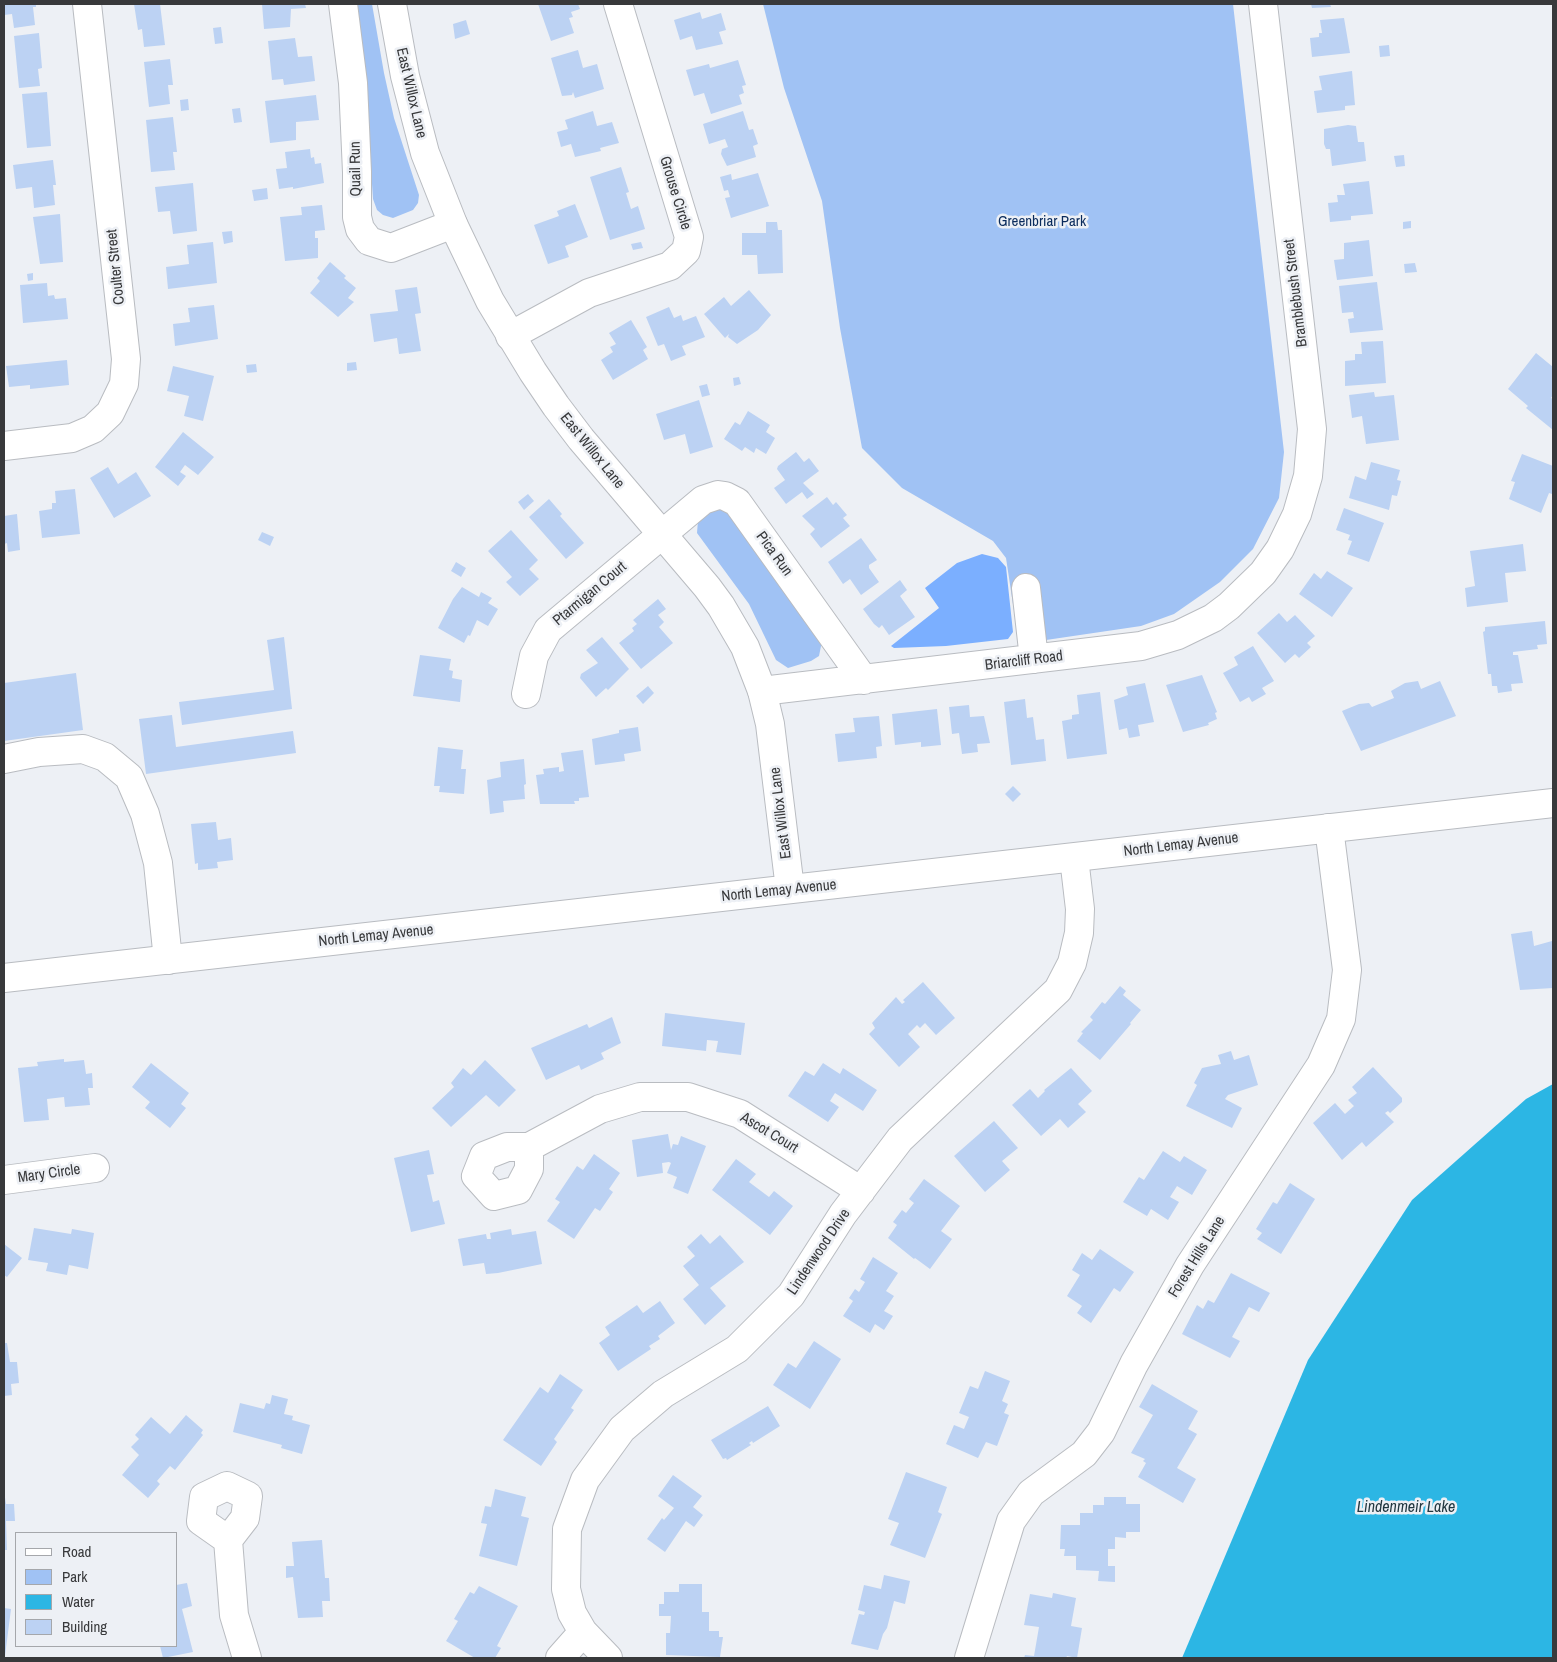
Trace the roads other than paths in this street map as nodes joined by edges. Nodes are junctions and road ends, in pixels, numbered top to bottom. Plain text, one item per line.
1 (87, 4) edge
2 (343, 4) edge
3 (392, 4) edge
4 (618, 4) edge
5 (1263, 4) edge
6 (453, 224) junction
7 (510, 336) junction
8 (4, 446) edge
9 (662, 534) junction
10 (1263, 572) joint
11 (1026, 588) dead end
12 (1034, 659) junction
13 (864, 680) junction
14 (762, 691) junction
15 (526, 694) dead end
16 (4, 758) edge
17 (1553, 803) edge
18 (1329, 828) junction
19 (1074, 858) junction
20 (790, 889) junction
21 (168, 960) junction
22 (4, 978) edge
23 (530, 1148) dead end
24 (95, 1168) dead end
25 (4, 1180) edge
26 (861, 1191) junction
27 (228, 1540) dead end
28 (583, 1632) junction
29 (247, 1658) edge
30 (560, 1658) edge
31 (608, 1658) edge
32 (969, 1658) edge

1 - 8 street, Coulter Street
2 - 6 street, Quail Run
3 - 6 street, East Willox Lane
4 - 7 street, Grouse Circle
5 - 10 street, Bramblebush Street
6 - 7 street, East Willox Lane
7 - 9 street, East Willox Lane
9 - 13 street, Pica Run
9 - 14 street, East Willox Lane
9 - 15 street, Ptarmigan Court
10 - 12 street, Briarcliff Road
11 - 12 street
12 - 13 street, Briarcliff Road
13 - 14 street, Briarcliff Road
14 - 20 street, East Willox Lane
16 - 21 street
17 - 18 street, North Lemay Avenue
18 - 19 street, North Lemay Avenue
18 - 32 street, Forest Hills Lane
19 - 20 street, North Lemay Avenue
19 - 26 street, Lindenwood Drive
20 - 21 street, North Lemay Avenue
21 - 22 street, North Lemay Avenue
23 - 26 street, Ascot Court
24 - 25 street, Mary Circle
26 - 28 street, Lindenwood Drive
27 - 29 street
28 - 30 street
28 - 31 street

